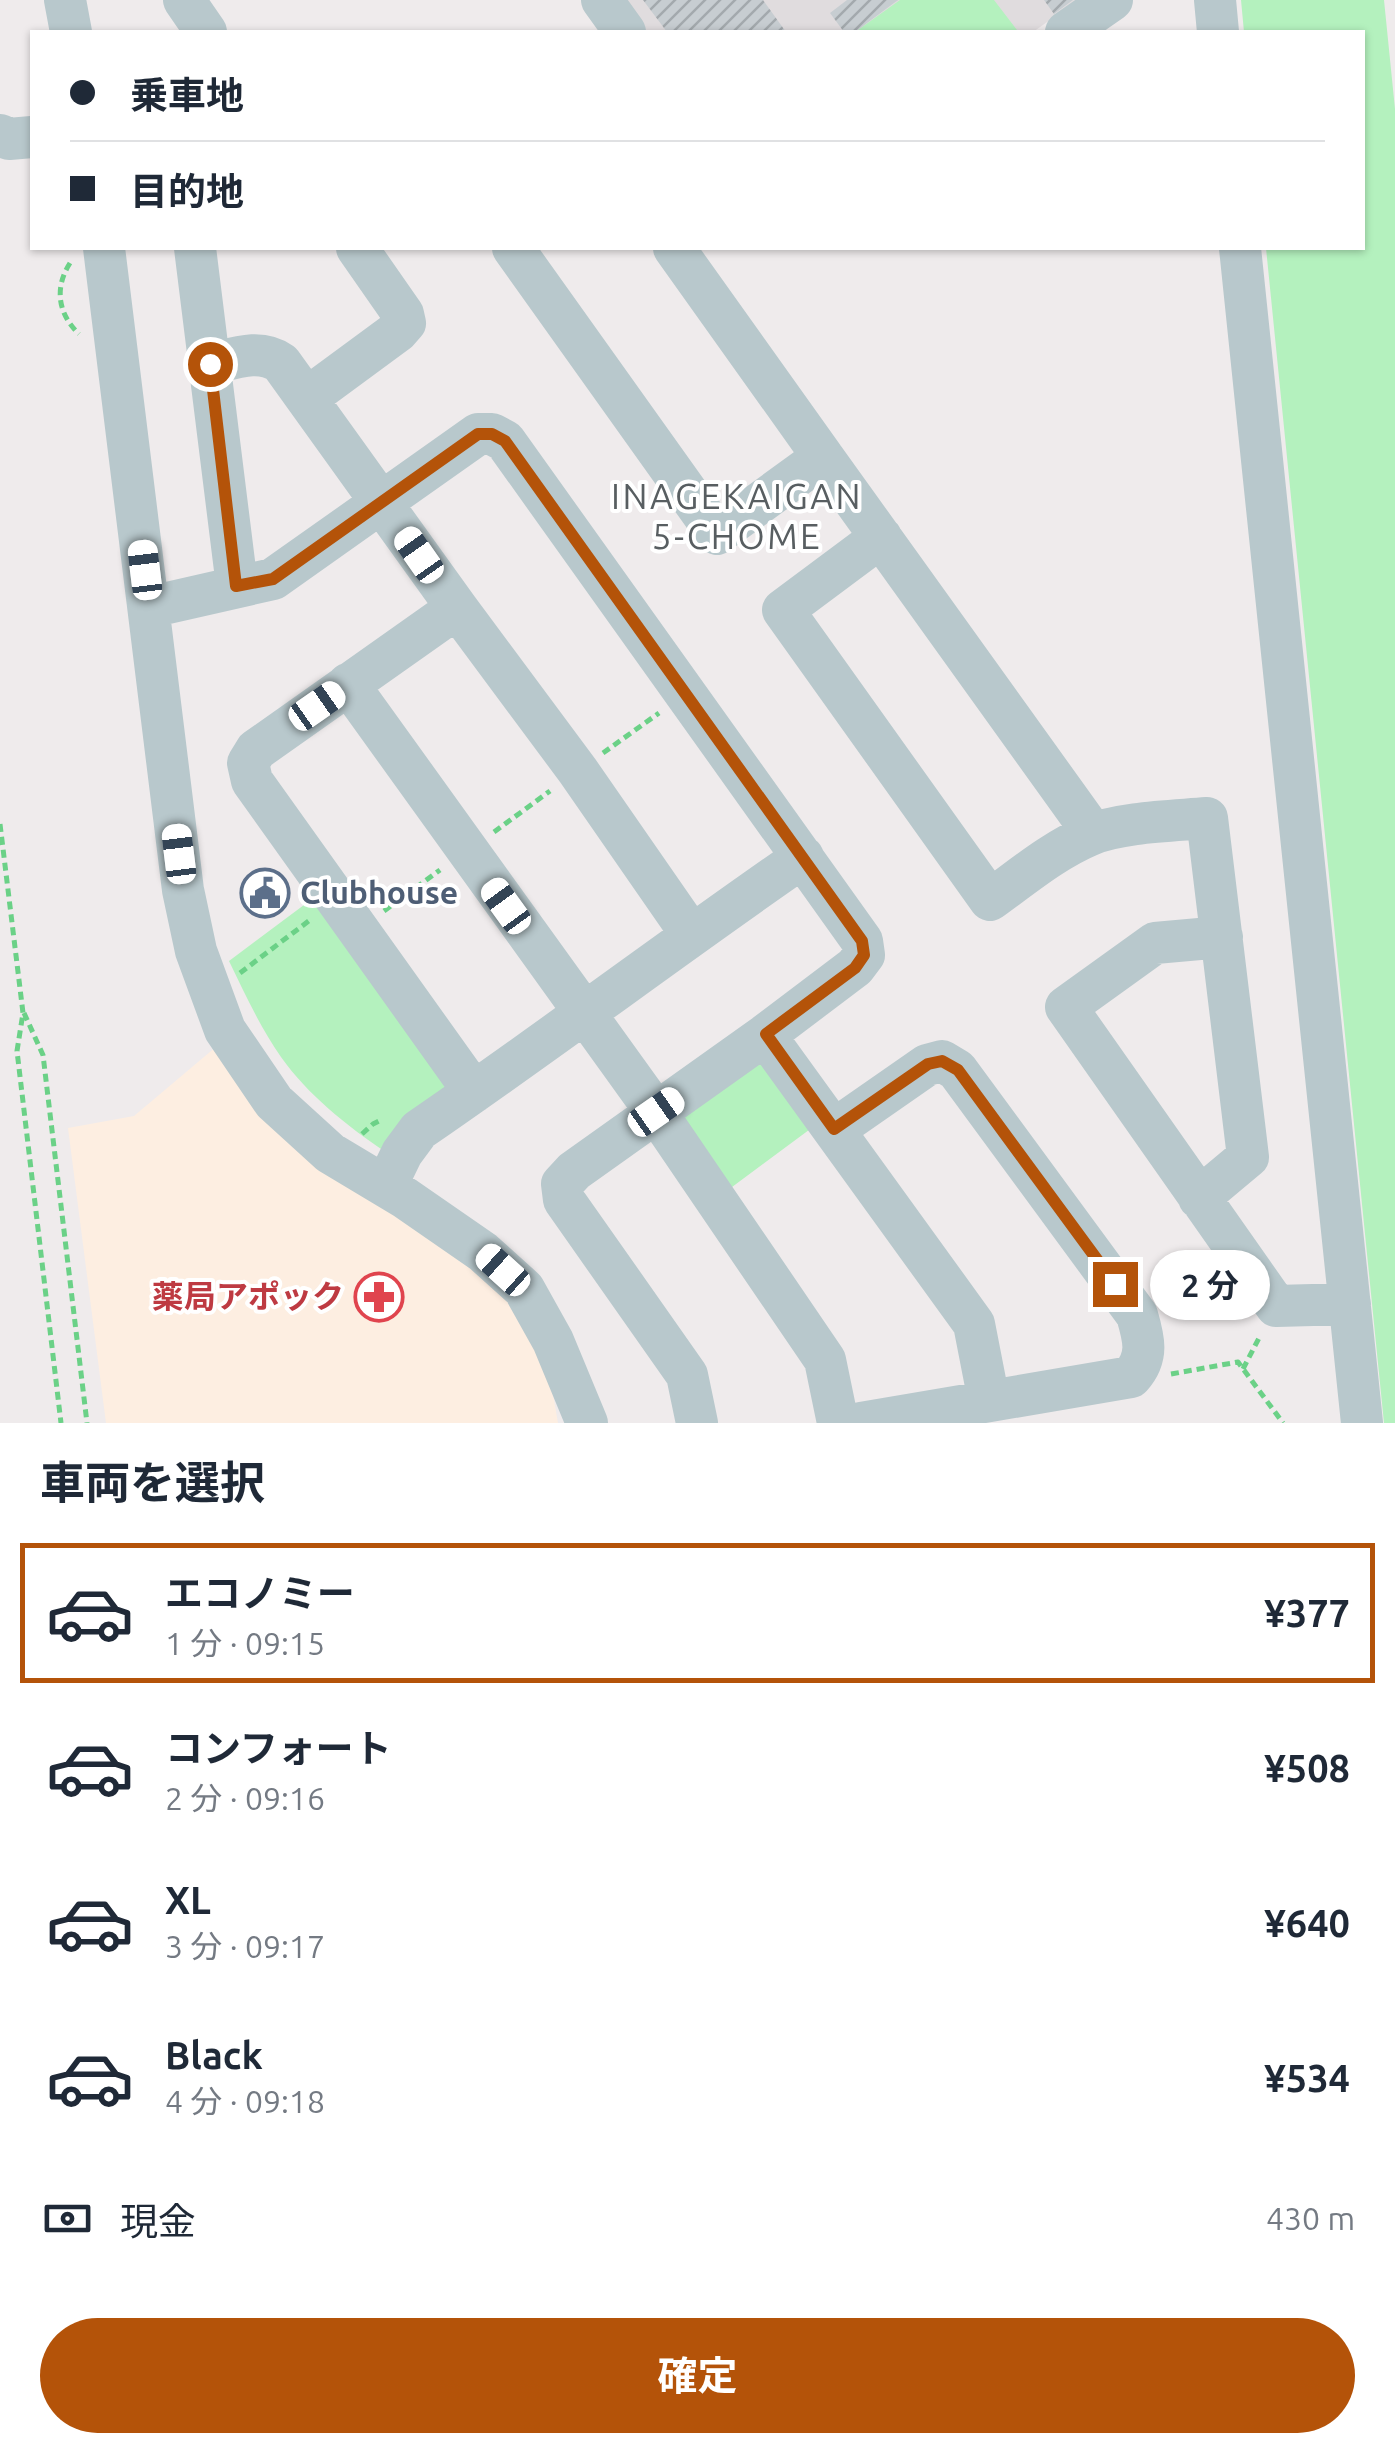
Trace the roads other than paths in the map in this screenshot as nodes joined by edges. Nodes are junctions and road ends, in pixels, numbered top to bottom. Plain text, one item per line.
1 (65, 0) edge
2 (184, 0) edge
3 (602, 0) edge
4 (1112, 0) edge
5 (1215, 0) edge
6 (71, 30) edge
7 (205, 30) edge
8 (624, 30) edge
9 (1069, 30) edge
10 (1218, 30) edge
11 (0, 135) edge
12 (30, 137) edge
13 (195, 250) edge
14 (358, 250) edge
15 (513, 250) edge
16 (675, 250) edge
17 (1240, 250) edge
18 (90, 253) edge
19 (210, 364) junction
20 (307, 398) junction
21 (823, 456) junction
22 (382, 502) junction
23 (881, 537) junction
24 (236, 586) junction
25 (150, 606) junction
26 (457, 608) junction
27 (348, 684) junction
28 (1093, 833) junction
29 (803, 857) junction
30 (691, 934) junction
31 (1222, 937) junction
32 (584, 1014) junction
33 (766, 1034) junction
34 (474, 1092) junction
35 (656, 1112) junction
36 (834, 1129) junction
37 (386, 1186) junction
38 (1199, 1198) junction
39 (1350, 1304) junction
40 (989, 1401) junction
41 (587, 1423) edge
42 (697, 1423) edge
43 (838, 1423) edge
44 (861, 1423) edge
45 (1362, 1423) edge

1 - 6 street
2 - 7 street
3 - 8 street
4 - 9 street
5 - 10 street
11 - 12 street
13 - 19 street
14 - 20 street
15 - 21 street
16 - 21 street
17 - 39 street
18 - 25 street
19 - 20 street
19 - 24 street
20 - 22 street
21 - 23 street
22 - 24 street
22 - 26 street
22 - 29 street
23 - 28 street
23 - 28 street
24 - 25 street
25 - 37 street
26 - 27 street
26 - 30 street
27 - 32 street
27 - 34 street
28 - 31 street
29 - 30 street
29 - 33 street
30 - 32 street
31 - 38 street
31 - 38 street
32 - 34 street
32 - 35 street
33 - 35 street
33 - 36 street
34 - 37 street
35 - 42 street
35 - 43 street
36 - 40 street
36 - 40 street
37 - 41 street
38 - 39 street
39 - 45 street
40 - 44 street

